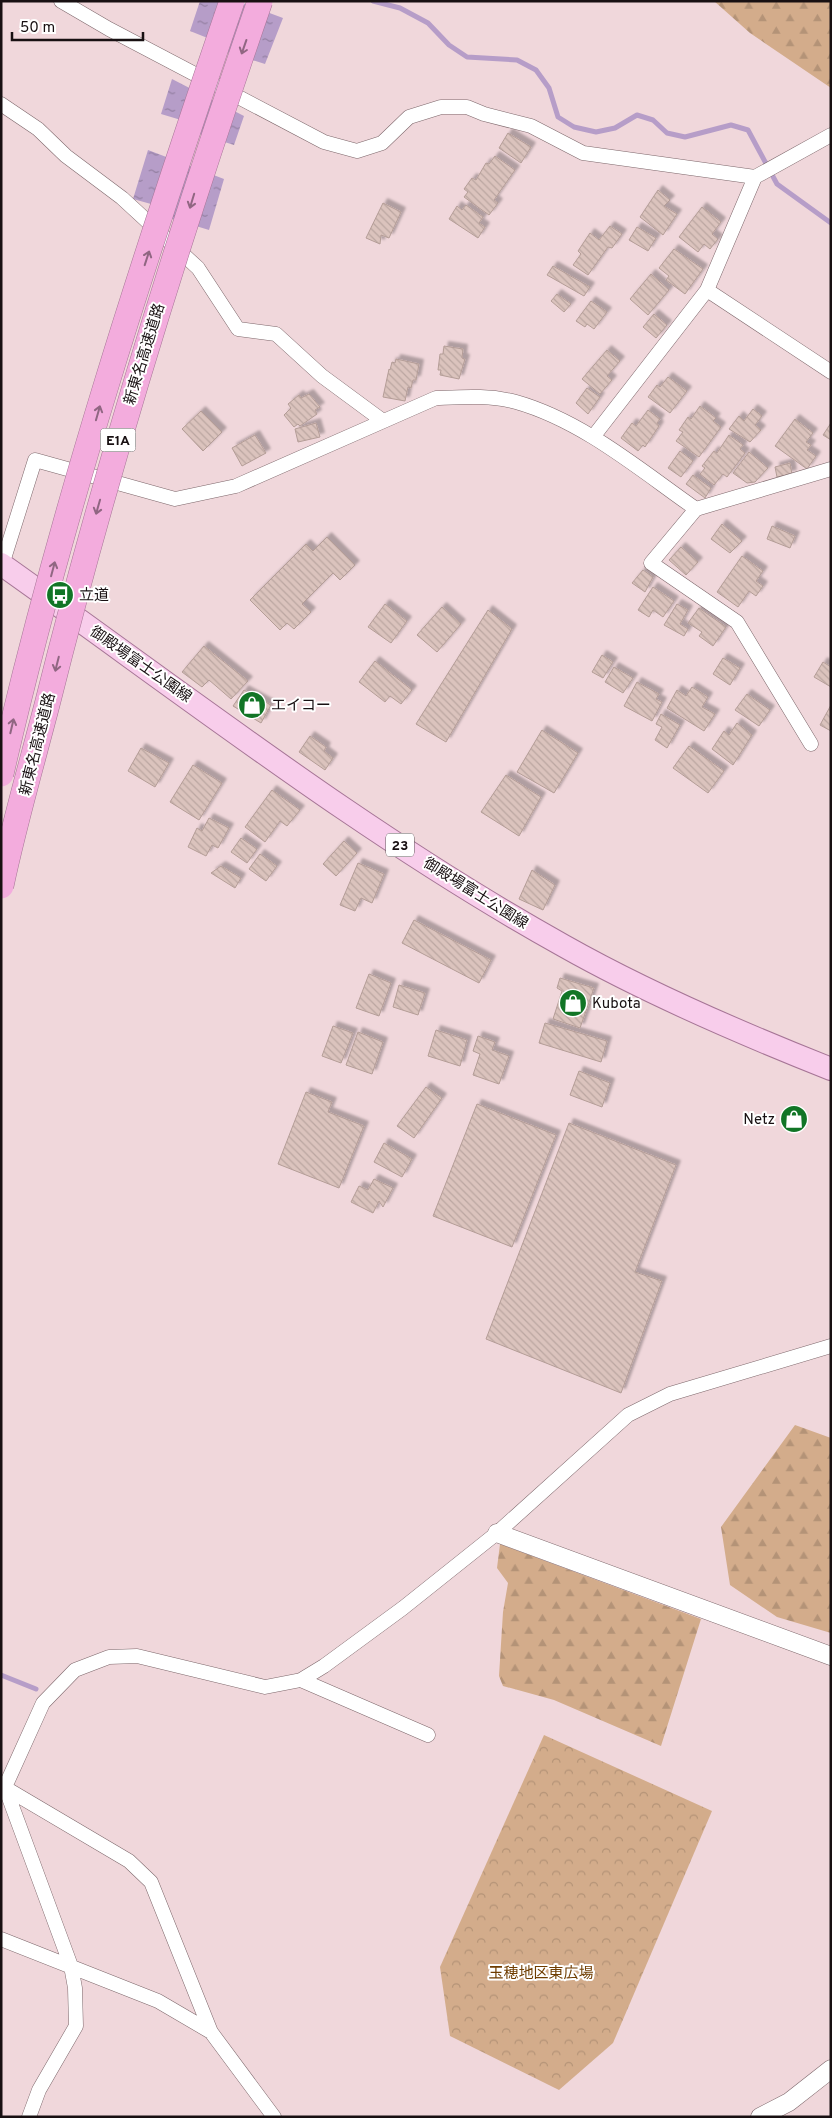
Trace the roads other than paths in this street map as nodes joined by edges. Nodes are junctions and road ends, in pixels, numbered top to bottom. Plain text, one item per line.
1 (61, 1) edge
2 (232, 1) edge
3 (260, 1) edge
4 (1, 104) edge
5 (831, 135) edge
6 (756, 176) junction
7 (707, 290) junction
8 (831, 372) edge
9 (383, 421) junction
10 (593, 437) junction
11 (831, 469) edge
12 (696, 509) junction
13 (2, 565) edge
14 (811, 744) dead end
15 (1, 774) edge
16 (1, 886) edge
17 (831, 1069) edge
18 (831, 1346) edge
19 (498, 1533) junction
20 (831, 1656) edge
21 (301, 1680) junction
22 (428, 1735) dead end
23 (3, 1786) edge
24 (1, 1939) edge
25 (71, 1966) junction
26 (211, 2032) junction
27 (831, 2069) edge
28 (29, 2117) edge
29 (274, 2117) edge
30 (760, 2117) edge

1 - 6 street
15 -> 2 highway, 新東名高速道路 / E1A, bridge
3 -> 16 highway, 新東名高速道路 / E1A, bridge
4 - 9 street
5 - 6 street
6 - 7 street
7 - 8 street
7 - 10 street
9 - 10 street
9 - 13 street
10 - 12 street
11 - 12 street
12 - 14 street
13 - 17 main road, 御殿場富士公園線 / 23
18 - 19 street
19 - 20 street
19 - 21 street
21 - 22 street
21 - 23 street
23 - 25 street
23 - 26 street
24 - 25 street
25 - 26 street
25 - 28 street
26 - 29 street
27 - 30 street

